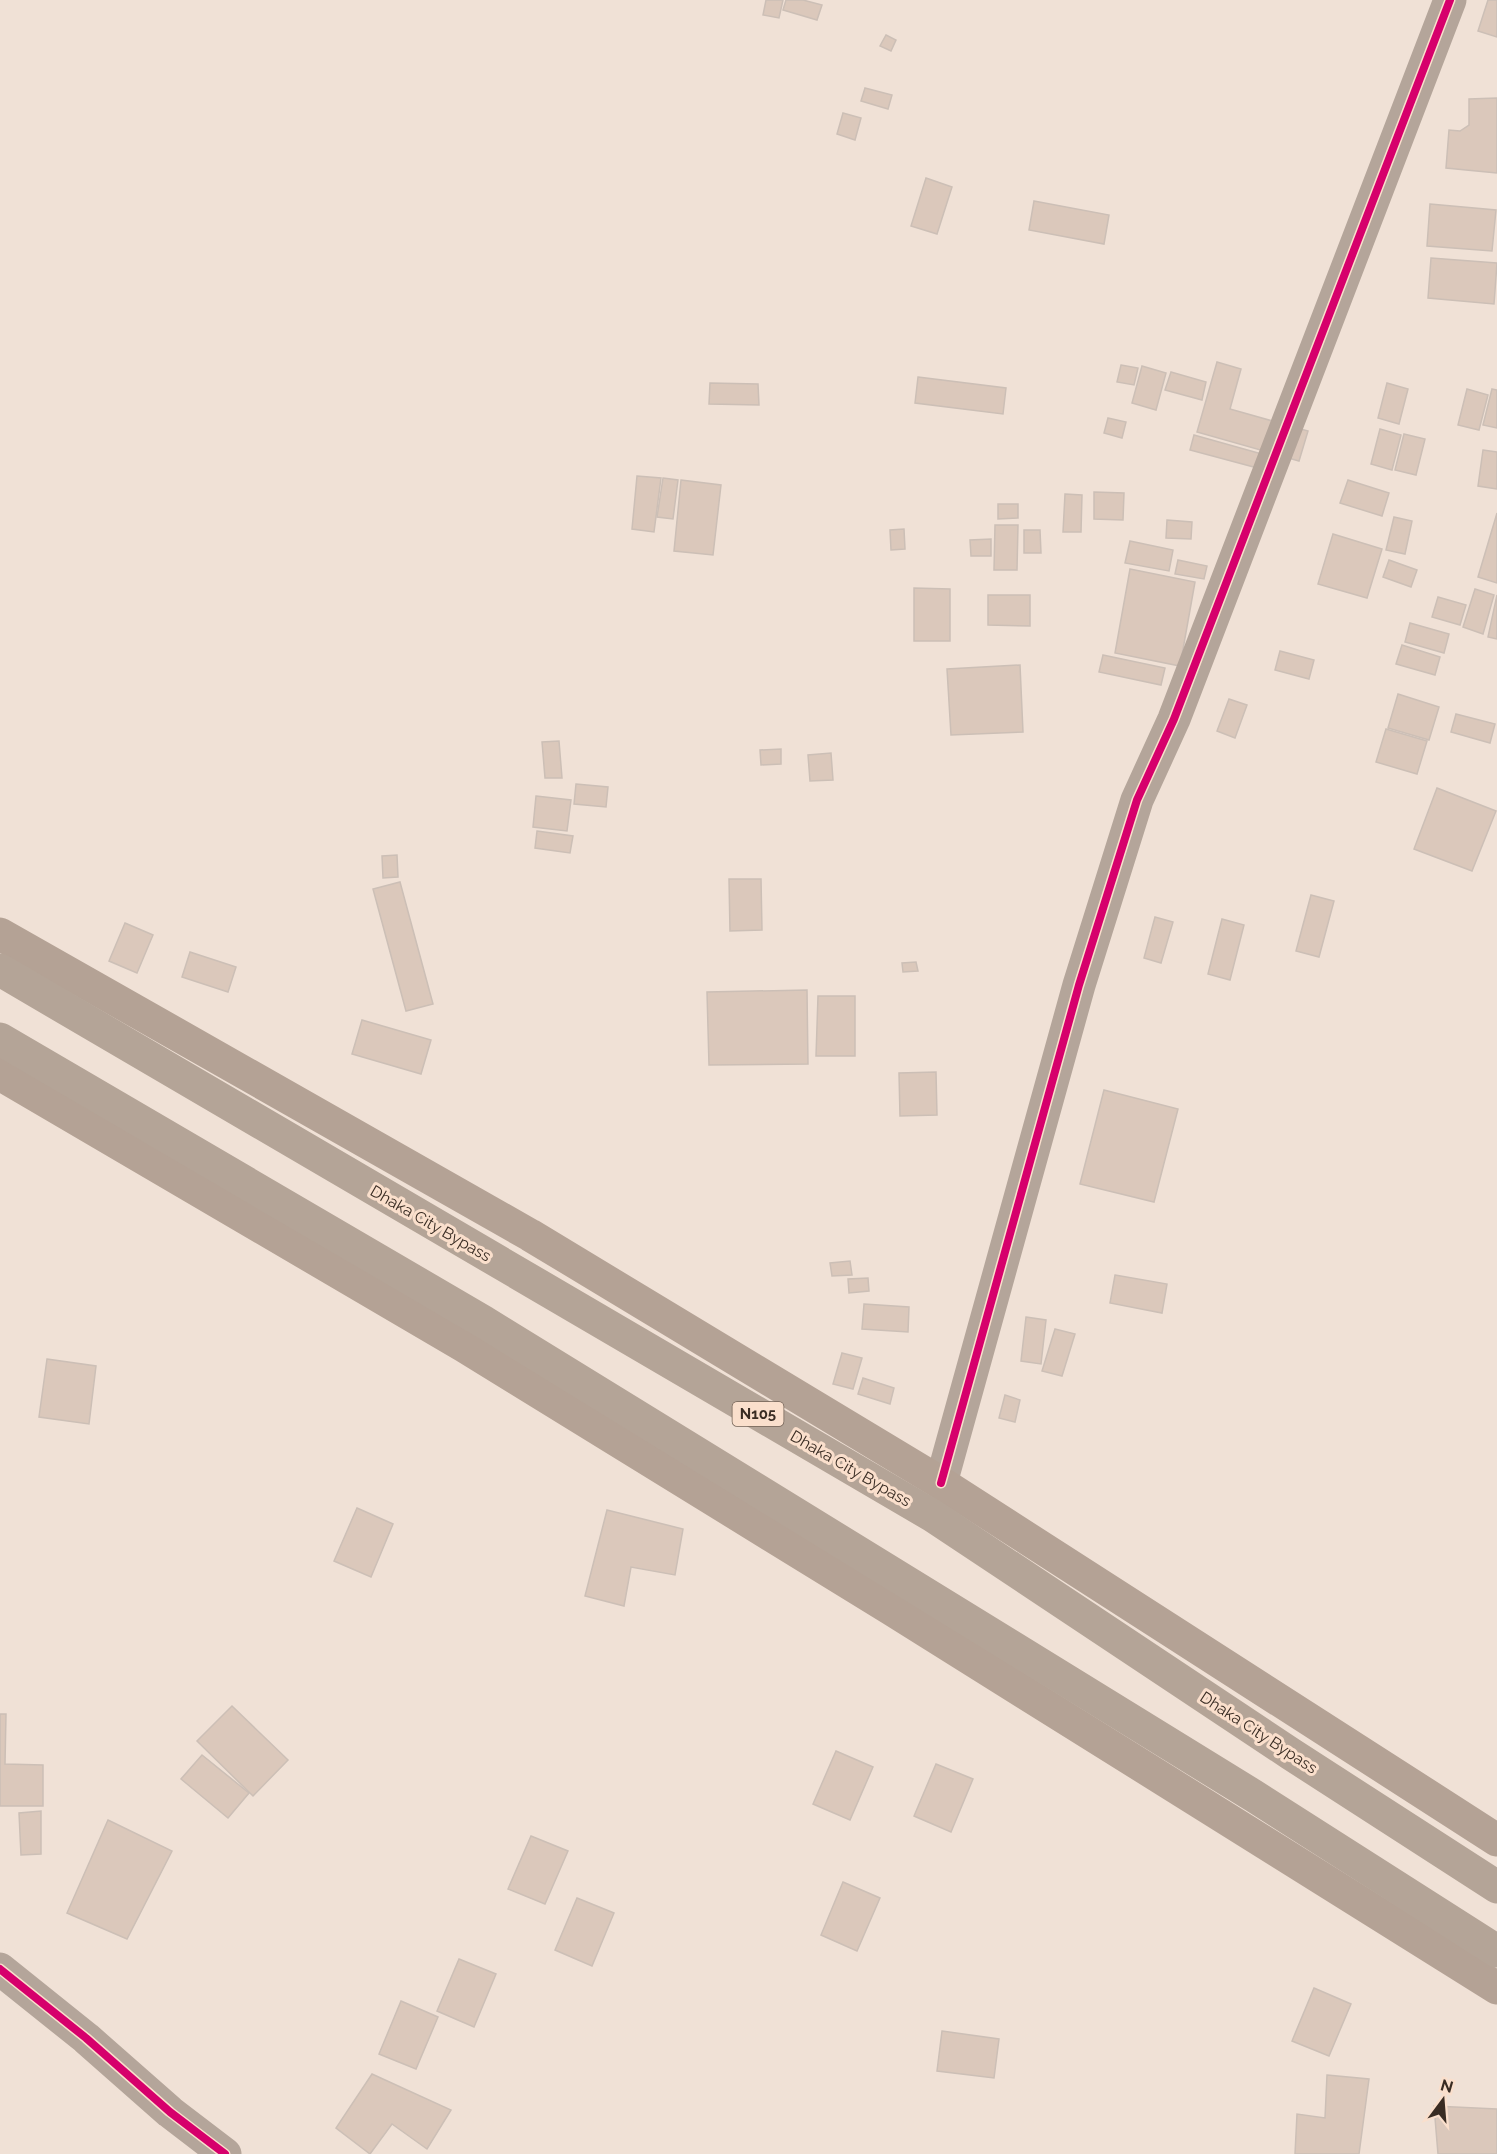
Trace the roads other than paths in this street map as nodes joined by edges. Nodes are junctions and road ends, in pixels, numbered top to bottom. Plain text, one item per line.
1 (1450, 0) edge
2 (0, 934) edge
3 (0, 970) edge
4 (0, 1039) edge
5 (0, 1074) edge
6 (941, 1483) junction
7 (1497, 1840) edge
8 (1497, 1887) edge
9 (1497, 1951) edge
10 (0, 1969) edge
11 (1497, 1988) edge
12 (225, 2154) edge

1 - 6 street
2 - 6 main road
3 - 8 highway, Dhaka City Bypass / N105
4 - 9 highway
5 - 11 main road
6 - 7 main road
10 - 12 street

